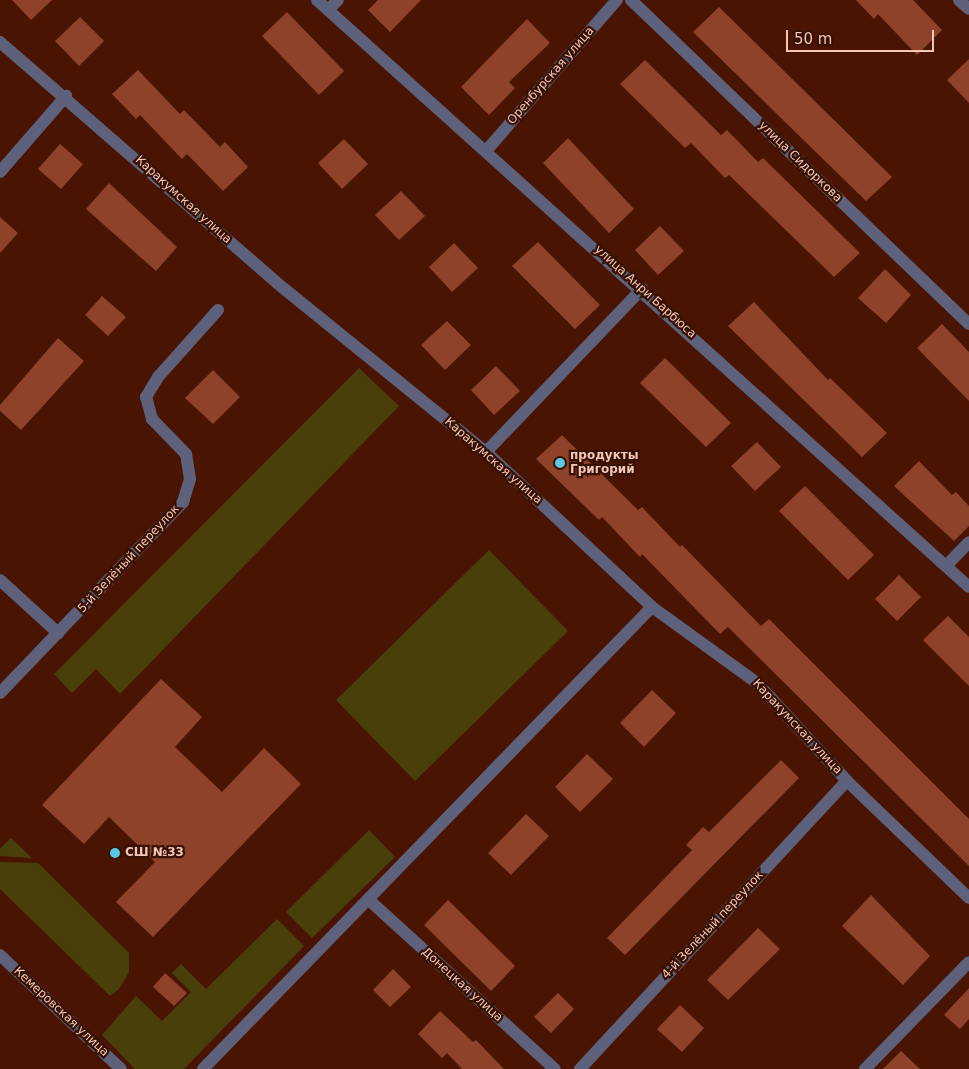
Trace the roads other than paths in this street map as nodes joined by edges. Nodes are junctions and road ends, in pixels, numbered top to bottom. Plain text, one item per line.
1 (317, 0) edge
2 (338, 0) edge
3 (617, 0) edge
4 (631, 0) edge
5 (959, 0) edge
6 (969, 9) edge
7 (328, 10) junction
8 (0, 42) edge
9 (66, 96) junction
10 (486, 151) junction
11 (0, 172) edge
12 (642, 289) junction
13 (218, 310) dead end
14 (969, 324) edge
15 (486, 452) junction
16 (969, 542) edge
17 (946, 566) junction
18 (0, 580) edge
19 (969, 587) edge
20 (652, 607) junction
21 (58, 633) junction
22 (0, 693) edge
23 (847, 781) junction
24 (969, 898) edge
25 (369, 900) junction
26 (0, 955) edge
27 (969, 962) edge
28 (121, 1069) edge
29 (203, 1069) edge
30 (556, 1069) edge
31 (580, 1069) edge
32 (865, 1069) edge

1 - 7 street, улица Анри Барбюса
2 - 7 street
3 - 10 street, Оренбурская улица
4 - 14 street, улица Сидоркова
5 - 6 street
7 - 10 street, улица Анри Барбюса
8 - 9 street, Каракумская улица
9 - 11 street
9 - 15 street, Каракумская улица
10 - 12 street, улица Анри Барбюса
12 - 15 street
12 - 17 street, улица Анри Барбюса
13 - 21 street, 5-й Зелёный переулок
15 - 20 street, Каракумская улица
16 - 17 street
17 - 19 street, улица Анри Барбюса
18 - 21 street
20 - 23 street, Каракумская улица
20 - 25 street
21 - 22 street, 5-й Зелёный переулок
23 - 24 street, Каракумская улица
23 - 31 street, 4-й Зелёный переулок
25 - 29 street
25 - 30 street, Донецкая улица
26 - 28 street, Кемеровская улица
27 - 32 street

